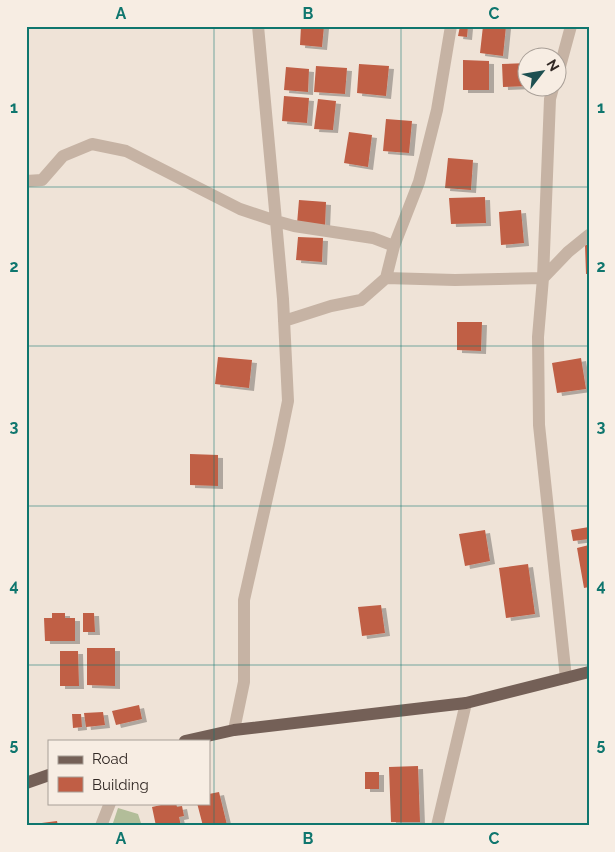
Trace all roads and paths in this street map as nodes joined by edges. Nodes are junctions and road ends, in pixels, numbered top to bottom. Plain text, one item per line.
1 (258, 26) edge
2 (451, 26) edge
3 (571, 26) edge
4 (565, 48) edge
5 (550, 98) edge
6 (26, 181) edge
7 (276, 221) junction
8 (589, 235) edge
9 (394, 246) junction
10 (386, 278) junction
11 (543, 278) junction
12 (284, 321) junction
13 (589, 672) edge
14 (566, 678) junction
15 (466, 703) junction
16 (234, 730) junction
17 (189, 740) edge
18 (48, 775) edge
19 (26, 783) edge
20 (110, 804) edge
21 (101, 826) edge
22 (437, 826) edge

1 - 7 street
2 - 9 street
3 - 4 street
5 - 11 street
6 - 7 street
7 - 9 street
7 - 12 street
8 - 11 street
9 - 10 street
10 - 11 street
10 - 12 street
11 - 14 street
12 - 16 street
13 - 14 main road
14 - 15 main road
15 - 16 main road
15 - 22 street
16 - 17 main road
18 - 19 main road
20 - 21 street

